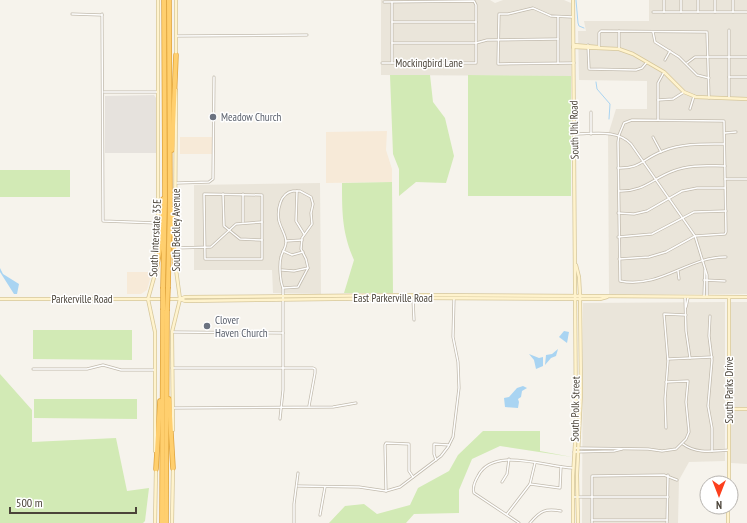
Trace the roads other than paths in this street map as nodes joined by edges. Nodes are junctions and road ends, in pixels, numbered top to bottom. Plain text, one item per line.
1 (158, 0) edge
2 (163, 0) edge
3 (169, 0) edge
4 (176, 0) edge
5 (573, 0) edge
6 (664, 0) edge
7 (681, 0) edge
8 (698, 0) edge
9 (715, 0) edge
10 (733, 0) edge
11 (440, 1) edge
12 (474, 1) edge
13 (384, 2) dead end
14 (392, 2) junction
15 (653, 12) dead end
16 (664, 12) junction
17 (681, 12) junction
18 (698, 12) junction
19 (715, 12) junction
20 (733, 12) junction
21 (747, 12) edge
22 (72, 14) dead end
23 (558, 17) junction
24 (573, 18) junction
25 (392, 22) junction
26 (476, 22) junction
27 (729, 30) dead end
28 (619, 32) junction
29 (652, 32) junction
30 (307, 35) dead end
31 (176, 36) junction
32 (499, 39) junction
33 (558, 39) junction
34 (392, 43) junction
35 (476, 43) junction
36 (574, 46) junction
37 (588, 46) junction
38 (599, 47) junction
39 (619, 49) junction
40 (670, 51) junction
41 (176, 56) junction
42 (709, 57) junction
43 (729, 57) junction
44 (747, 57) edge
45 (665, 60) dead end
46 (647, 62) junction
47 (392, 63) junction
48 (558, 63) junction
49 (574, 63) junction
50 (687, 63) junction
51 (382, 64) dead end
52 (664, 72) junction
53 (214, 77) dead end
54 (729, 77) junction
55 (747, 77) edge
56 (709, 78) junction
57 (103, 92) junction
58 (158, 92) junction
59 (684, 92) junction
60 (694, 96) junction
61 (709, 98) junction
62 (729, 98) junction
63 (747, 99) edge
64 (658, 100) junction
65 (690, 109) dead end
66 (591, 112) dead end
67 (658, 120) junction
68 (736, 132) dead end
69 (725, 133) junction
70 (573, 134) junction
71 (591, 134) junction
72 (619, 135) junction
73 (653, 137) dead end
74 (725, 144) junction
75 (661, 152) junction
76 (644, 161) junction
77 (169, 166) junction
78 (725, 166) junction
79 (618, 168) junction
80 (165, 178) junction
81 (725, 179) junction
82 (747, 179) edge
83 (656, 180) junction
84 (170, 182) junction
85 (176, 182) junction
86 (725, 188) junction
87 (297, 191) junction
88 (618, 191) junction
89 (223, 194) junction
90 (243, 194) junction
91 (669, 199) junction
92 (726, 211) junction
93 (618, 213) junction
94 (682, 217) junction
95 (243, 222) junction
96 (262, 222) junction
97 (158, 223) junction
98 (228, 230) junction
99 (304, 234) junction
100 (694, 236) junction
101 (618, 237) junction
102 (262, 240) junction
103 (286, 240) junction
104 (302, 240) junction
105 (204, 247) junction
106 (175, 248) junction
107 (283, 251) junction
108 (302, 252) junction
109 (726, 257) dead end
110 (619, 259) junction
111 (703, 260) junction
112 (575, 261) junction
113 (175, 262) junction
114 (308, 268) junction
115 (281, 270) junction
116 (705, 270) junction
117 (678, 272) junction
118 (155, 274) junction
119 (679, 280) dead end
120 (704, 280) junction
121 (707, 280) junction
122 (725, 281) dead end
123 (166, 287) junction
124 (283, 288) junction
125 (282, 295) junction
126 (575, 295) junction
127 (241, 296) junction
128 (274, 296) junction
129 (413, 296) junction
130 (194, 297) junction
131 (370, 297) junction
132 (454, 297) junction
133 (511, 297) junction
134 (580, 297) junction
135 (729, 297) junction
136 (747, 297) edge
137 (148, 298) junction
138 (687, 298) junction
139 (706, 298) junction
140 (0, 299) edge
141 (165, 299) joint
142 (180, 299) junction
143 (575, 299) junction
144 (262, 300) junction
145 (283, 300) junction
146 (194, 301) junction
147 (241, 301) junction
148 (165, 310) junction
149 (686, 314) junction
150 (710, 316) dead end
151 (414, 320) dead end
152 (172, 332) junction
153 (283, 333) junction
154 (458, 338) dead end
155 (453, 339) junction
156 (167, 349) junction
157 (712, 357) junction
158 (690, 358) junction
159 (668, 359) junction
160 (283, 367) junction
161 (172, 368) junction
162 (33, 369) dead end
163 (155, 370) junction
164 (162, 377) junction
165 (666, 382) junction
166 (356, 403) dead end
167 (281, 407) junction
168 (309, 407) junction
169 (173, 408) junction
170 (730, 409) junction
171 (747, 410) edge
172 (280, 419) dead end
173 (666, 428) dead end
174 (682, 444) junction
175 (450, 445) junction
176 (575, 448) junction
177 (579, 448) junction
178 (591, 448) junction
179 (624, 448) junction
180 (730, 450) junction
181 (712, 451) junction
182 (574, 452) junction
183 (591, 452) junction
184 (579, 453) junction
185 (509, 459) junction
186 (436, 460) junction
187 (535, 463) junction
188 (561, 467) junction
189 (173, 468) junction
190 (574, 468) junction
191 (578, 468) junction
192 (156, 469) junction
193 (298, 473) dead end
194 (668, 475) junction
195 (729, 475) edge
196 (413, 477) junction
197 (677, 480) dead end
198 (502, 482) dead end
199 (530, 484) junction
200 (298, 486) junction
201 (325, 487) junction
202 (386, 491) junction
203 (573, 497) junction
204 (577, 497) junction
205 (592, 497) junction
206 (668, 497) junction
207 (561, 511) dead end
208 (320, 514) dead end
209 (507, 514) junction
210 (592, 520) junction
211 (614, 520) junction
212 (667, 520) junction
213 (155, 523) edge
214 (162, 523) edge
215 (166, 523) edge
216 (172, 523) edge
217 (294, 523) edge
218 (519, 523) edge
219 (530, 523) edge
220 (573, 523) edge
221 (578, 523) edge
222 (592, 523) edge
223 (614, 523) edge
224 (667, 523) edge

1 - 58 main road, South Interstate 35E
2 - 80 highway
3 - 77 highway
4 - 31 main road, South Beckley Avenue
5 - 24 main road, South Uhl Road
6 - 16 street
7 - 17 street
8 - 18 street
9 - 19 street
10 - 20 street
11 - 12 street
11 - 14 street
12 - 26 street
13 - 14 street
14 - 25 street
15 - 16 street
16 - 17 street
17 - 18 street
18 - 19 street
19 - 20 street
20 - 21 street
22 - 57 street
23 - 24 street
23 - 32 street
23 - 33 street
24 - 36 main road, South Uhl Road
25 - 26 street
25 - 34 street
26 - 35 street
27 - 43 street
28 - 29 street
28 - 38 street
28 - 39 street
29 - 40 street
29 - 42 street
30 - 31 street
31 - 41 main road, South Beckley Avenue
32 - 33 street
32 - 35 street
32 - 48 street
33 - 48 street
34 - 35 street
34 - 47 street
35 - 47 street, Mockingbird Lane
36 - 37 main road
36 - 49 main road, South Uhl Road
37 - 38 main road
37 - 46 street
38 - 39 main road
39 - 46 main road
40 - 45 street
40 - 50 street
41 - 77 highway
41 - 85 main road, South Beckley Avenue
42 - 43 street
42 - 50 street
42 - 56 street
43 - 44 street
43 - 54 street
46 - 52 main road
47 - 51 street, Mockingbird Lane
48 - 49 street
49 - 70 main road, South Uhl Road
50 - 56 street
52 - 59 main road
52 - 64 street
53 - 85 street
54 - 55 street
54 - 62 street
56 - 61 street
57 - 58 street
57 - 97 street
58 - 97 main road, South Interstate 35E
59 - 60 main road
59 - 64 street
60 - 61 main road
60 - 65 street
61 - 62 main road
62 - 63 main road
64 - 67 street
66 - 71 street
67 - 69 street
67 - 72 street
68 - 69 street
69 - 74 street
70 - 71 street
70 - 112 main road, South Uhl Road
71 - 72 street
72 - 76 street
72 - 79 street
73 - 75 street
74 - 75 street
74 - 78 street
75 - 76 street
76 - 79 street
76 - 83 street
77 - 84 highway
78 - 81 street
78 - 83 street
79 - 88 street
80 - 118 highway
80 - 123 highway
81 - 82 street
81 - 86 street
83 - 88 street
83 - 91 street
84 - 113 highway
84 - 123 highway
85 - 106 main road, South Beckley Avenue
86 - 91 street
86 - 92 street
87 - 99 street
87 - 99 street
87 - 103 street
88 - 93 street
89 - 90 street
89 - 98 street
89 - 105 street
90 - 95 street
90 - 96 street
91 - 93 street
91 - 94 street
92 - 94 street
92 - 100 street
93 - 101 street
94 - 100 street
94 - 101 street
95 - 96 street
95 - 98 street
96 - 102 street
97 - 118 main road, South Interstate 35E
98 - 102 street
98 - 105 street
99 - 104 street
100 - 110 street
100 - 111 street
101 - 110 street
102 - 105 street
103 - 104 street
103 - 107 street
104 - 108 street
105 - 106 street
106 - 113 main road, South Beckley Avenue
107 - 108 street
107 - 115 street
108 - 114 street
109 - 111 street
110 - 117 street
111 - 116 street
111 - 117 street
112 - 126 main road, South Uhl Road
112 - 134 main road, South Uhl Road
113 - 142 main road, South Beckley Avenue
114 - 115 street
114 - 124 street
115 - 124 street
116 - 120 street
116 - 121 street
117 - 119 street
118 - 137 main road, South Interstate 35E
120 - 121 street
120 - 139 street
121 - 122 street
121 - 139 street
123 - 148 highway, bridge
124 - 125 street
125 - 128 main road, East Parkerville Road
125 - 131 main road, East Parkerville Road
125 - 145 street
126 - 133 main road, East Parkerville Road
126 - 134 main road, East Parkerville Road
126 - 143 main road, South Polk Street
127 - 128 main road, East Parkerville Road
127 - 130 main road, East Parkerville Road
127 - 147 main road
128 - 144 main road
129 - 131 main road, East Parkerville Road
129 - 132 main road, East Parkerville Road
129 - 151 street
130 - 142 main road, East Parkerville Road
130 - 146 main road
131 - 145 main road, East Parkerville Road
132 - 133 main road, East Parkerville Road
132 - 155 street
133 - 143 main road, East Parkerville Road
134 - 138 main road, East Parkerville Road
134 - 143 main road, East Parkerville Road
134 - 177 main road, South Polk Street
135 - 136 main road, East Parkerville Road
135 - 139 main road, East Parkerville Road
135 - 170 main road, South Parks Drive
137 - 140 main road, Parkerville Road
137 - 141 main road, Parkerville Road
137 - 163 main road, South Interstate 35E
138 - 139 main road, East Parkerville Road
138 - 149 street
141 - 142 main road, East Parkerville Road
142 - 146 main road, East Parkerville Road
142 - 152 main road, South Beckley Avenue
143 - 176 main road, South Polk Street
144 - 145 main road, East Parkerville Road
144 - 147 main road, East Parkerville Road
145 - 153 street
146 - 147 main road, East Parkerville Road
148 - 156 highway
148 - 164 highway
149 - 158 street
149 - 159 street
150 - 157 street
152 - 153 street
152 - 161 main road, South Beckley Avenue
153 - 160 street
154 - 155 street
155 - 175 street
156 - 189 highway
156 - 215 highway
157 - 158 street
157 - 181 street
158 - 159 street
159 - 165 street
160 - 161 street
160 - 167 street
160 - 168 street
161 - 169 main road, South Beckley Avenue
162 - 163 street
163 - 192 main road, South Interstate 35E
164 - 192 highway
164 - 214 highway
165 - 173 street
165 - 174 street
166 - 168 street
167 - 168 street
167 - 169 street
167 - 172 street
169 - 189 main road, South Beckley Avenue
170 - 171 main road
170 - 180 main road, South Parks Drive
174 - 179 street
174 - 181 street
175 - 186 street
175 - 186 street
176 - 177 street
176 - 182 main road, South Polk Street
177 - 178 street
177 - 184 main road, South Polk Street
178 - 179 street
178 - 183 street
179 - 183 street
180 - 181 street
180 - 195 main road, South Parks Drive
182 - 184 street
182 - 190 main road, South Polk Street
183 - 184 street
184 - 191 main road, South Polk Street
185 - 187 street
185 - 198 street
185 - 209 street
186 - 196 street
187 - 188 street
187 - 199 street
188 - 190 street
188 - 199 street
189 - 216 main road, South Beckley Avenue
190 - 191 street
190 - 203 main road, South Polk Street
191 - 204 main road, South Polk Street
192 - 213 main road, South Interstate 35E
193 - 200 street
194 - 197 street
194 - 205 street
194 - 206 street
196 - 202 street
196 - 202 street
199 - 209 street
200 - 201 street
200 - 217 street
201 - 202 street
201 - 208 street
203 - 204 street
203 - 220 main road, South Polk Street
204 - 205 street
204 - 221 main road, South Polk Street
205 - 206 street
205 - 210 street
206 - 212 street
207 - 219 street
209 - 218 street
210 - 211 street
210 - 222 street
211 - 212 street
211 - 223 street
212 - 224 street

